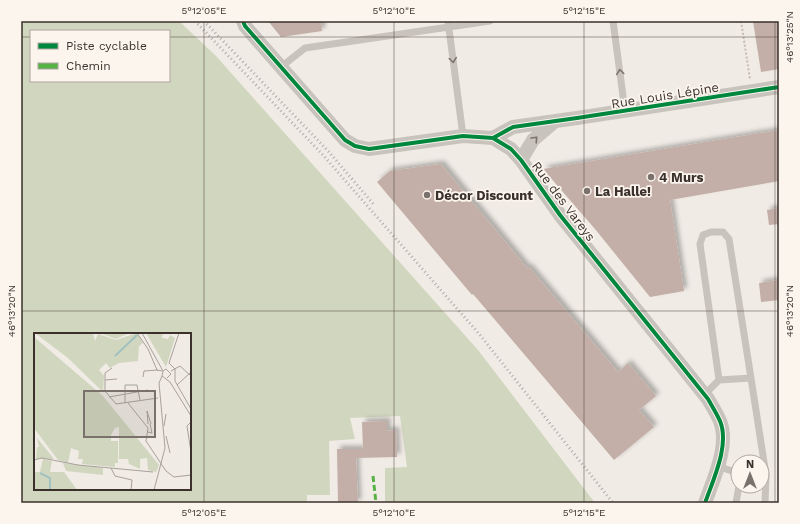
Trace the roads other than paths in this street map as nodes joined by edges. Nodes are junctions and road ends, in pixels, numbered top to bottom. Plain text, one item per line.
1 (243, 21) edge
2 (490, 21) edge
3 (613, 21) edge
4 (448, 24) edge
5 (281, 66) junction
6 (779, 88) edge
7 (626, 111) junction
8 (554, 122) junction
9 (463, 136) junction
10 (493, 138) junction
11 (521, 160) junction
12 (751, 378) junction
13 (718, 380) junction
14 (704, 395) junction
15 (761, 454) edge
16 (717, 466) junction
17 (730, 470) edge
18 (705, 503) edge

1 - 5 street, Rue des Vareys
2 - 4 lane
7 -> 3 lane
4 - 5 lane
4 -> 9 lane
5 - 9 street, Rue des Vareys
6 - 7 street, Rue Louis Lépine
7 - 8 street, Rue Louis Lépine
8 - 10 street, Rue Louis Lépine
11 -> 8 street
9 - 10 street, Rue des Vareys
10 - 11 street, Rue des Vareys
11 - 14 street, Rue des Vareys
12 - 13 lane
12 - 13 lane
12 - 15 lane
13 - 14 lane
14 - 16 street, Rue des Vareys
16 - 17 lane
16 - 18 street, Rue des Vareys

